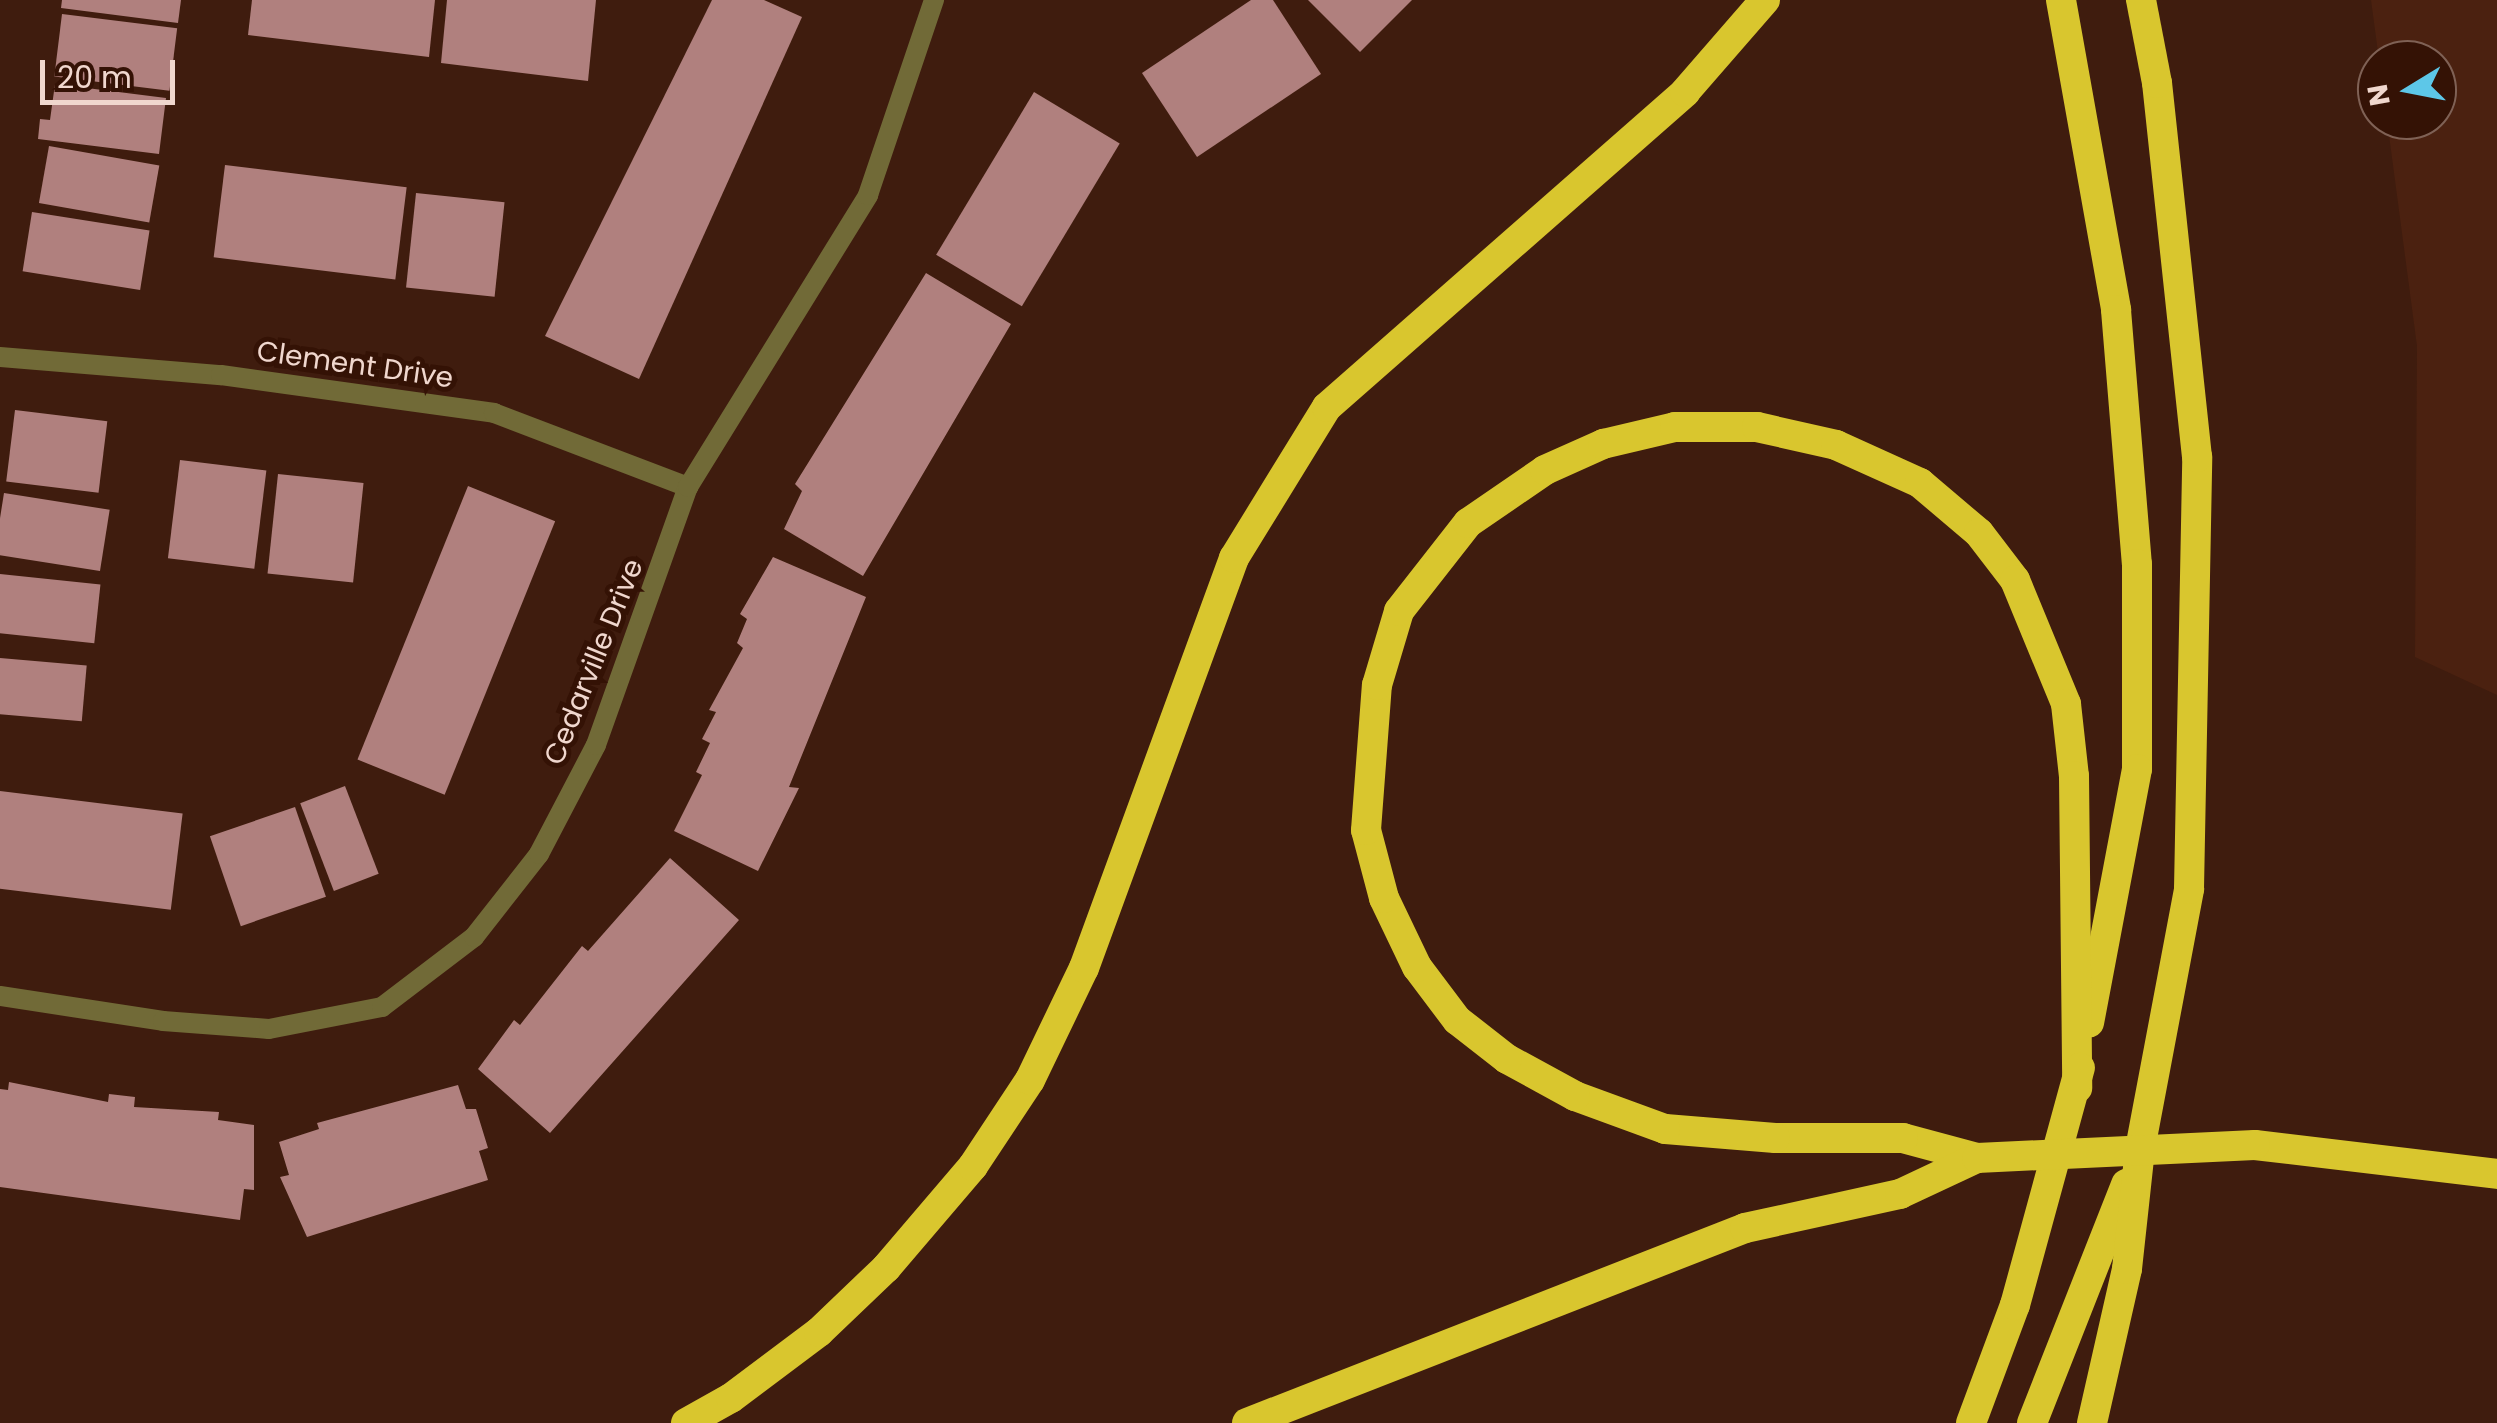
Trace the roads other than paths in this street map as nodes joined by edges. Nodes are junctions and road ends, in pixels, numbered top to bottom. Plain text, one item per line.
1 (934, 0) edge
2 (1765, 0) edge
3 (2061, 0) edge
4 (2140, 0) edge
5 (0, 357) edge
6 (688, 487) junction
7 (0, 996) edge
8 (2076, 1088) junction
9 (2140, 1149) junction
10 (1977, 1158) junction
11 (2497, 1174) edge
12 (686, 1423) edge
13 (1247, 1423) edge
14 (1970, 1423) edge
15 (2032, 1423) edge
16 (2092, 1423) edge

1 - 6 street, Cedarville Drive
2 - 12 highway
3 - 8 highway
4 - 9 highway
5 - 6 street, Clement Drive
6 - 7 street, Cedarville Drive
8 - 10 highway
8 - 14 highway
9 - 15 highway
9 - 16 highway
10 - 11 highway, bridge
10 - 13 highway

